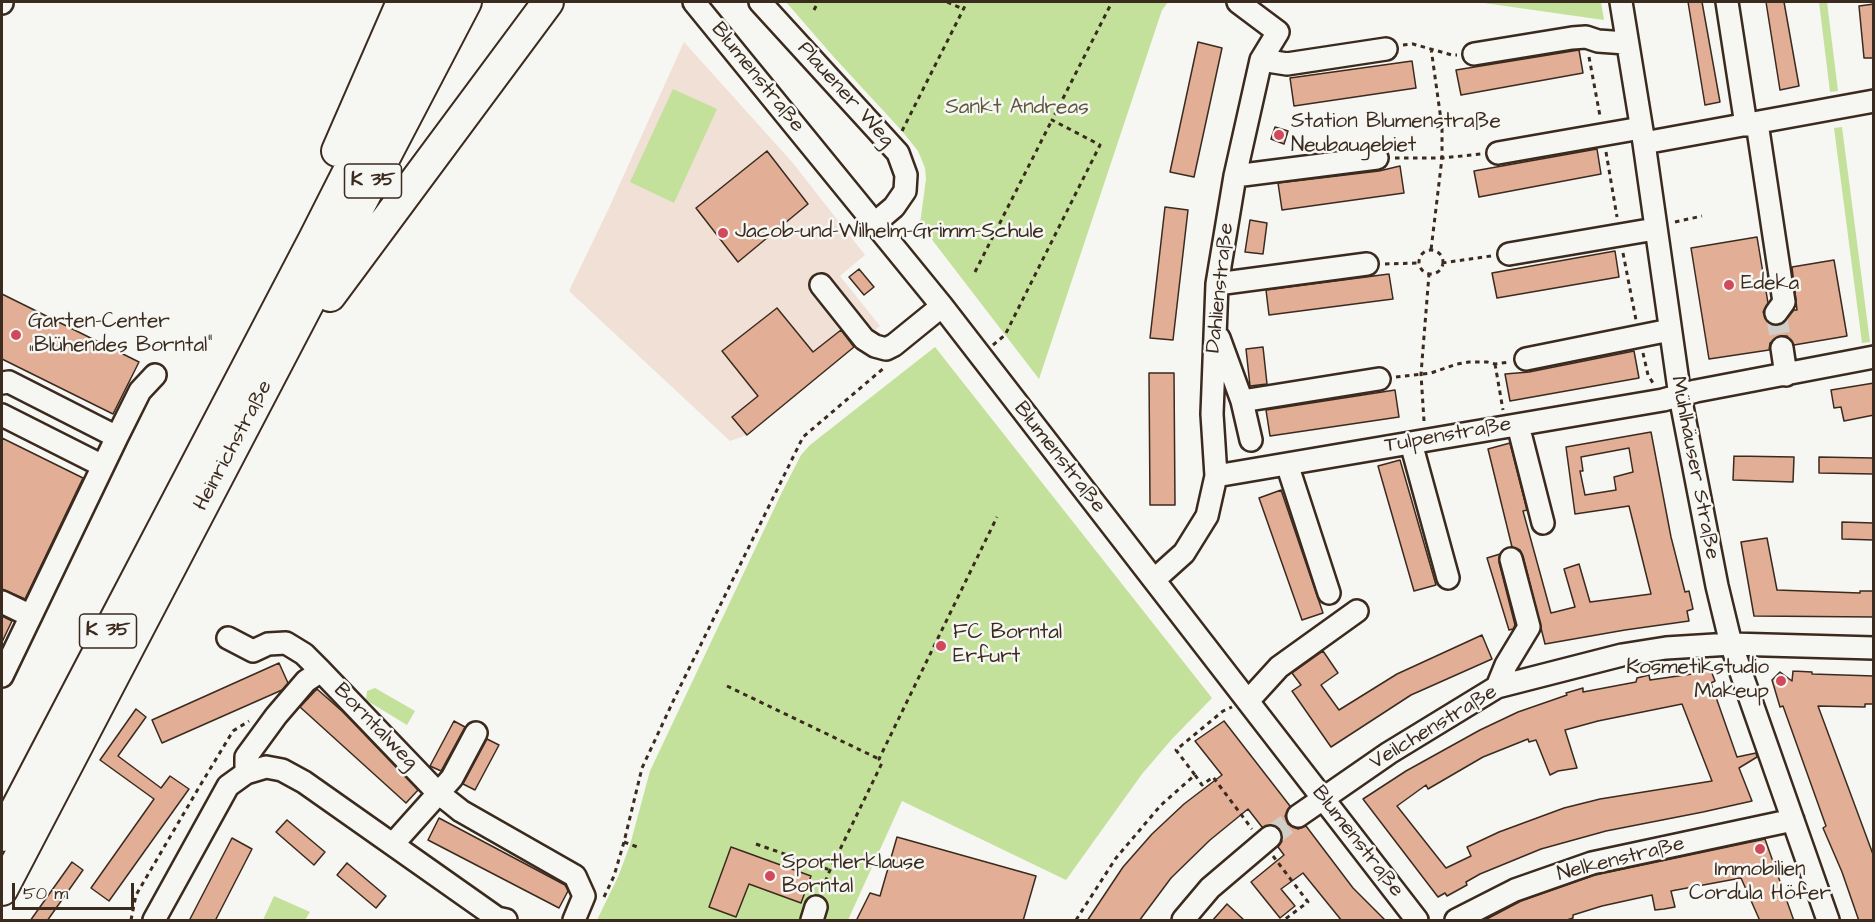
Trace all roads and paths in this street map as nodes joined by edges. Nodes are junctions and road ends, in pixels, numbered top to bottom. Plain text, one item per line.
1 (402, 2) edge
2 (434, 2) edge
3 (466, 2) edge
4 (548, 2) edge
5 (694, 2) edge
6 (760, 2) edge
7 (818, 2) edge
8 (947, 2) edge
9 (966, 2) edge
10 (1112, 2) edge
11 (1238, 2) edge
12 (1621, 2) edge
13 (1727, 2) edge
14 (963, 9) junction
15 (814, 10) dead end
16 (1626, 43) junction
17 (1431, 48) junction
18 (1386, 49) joint
19 (1474, 54) joint
20 (1261, 60) junction
21 (1874, 101) edge
22 (1052, 120) junction
23 (1751, 124) junction
24 (1643, 135) junction
25 (889, 144) junction
26 (1498, 153) joint
27 (1377, 158) joint
28 (1442, 158) junction
29 (1235, 176) junction
30 (1702, 216) dead end
31 (1675, 222) dead end
32 (875, 223) junction
33 (1655, 229) junction
34 (314, 238) junction
35 (1431, 250) junction
36 (1509, 254) joint
37 (1443, 262) junction
38 (1419, 263) junction
39 (1367, 264) joint
40 (975, 272) dead end
41 (1430, 274) junction
42 (1217, 284) junction
43 (821, 285) dead end
44 (942, 306) junction
45 (1776, 313) tunnel mouth
46 (1215, 329) junction
47 (1670, 330) junction
48 (1782, 348) tunnel mouth
49 (979, 355) junction
50 (1874, 357) edge
51 (1526, 358) joint
52 (280, 360) junction
53 (894, 360) dead end
54 (1495, 364) junction
55 (1421, 374) junction
56 (155, 375) dead end
57 (1786, 375) junction
58 (1379, 379) joint
59 (2, 383) edge
60 (1680, 396) junction
61 (1242, 401) junction
62 (2, 415) edge
63 (1512, 425) junction
64 (117, 437) junction
65 (1251, 440) dead end
66 (1418, 441) junction
67 (1287, 464) junction
68 (103, 466) junction
69 (1216, 476) junction
70 (997, 516) dead end
71 (1543, 523) dead end
72 (1511, 559) dead end
73 (1449, 578) dead end
74 (1154, 580) junction
75 (1329, 594) dead end
76 (2, 602) edge
77 (1357, 611) dead end
78 (31, 616) junction
79 (228, 638) dead end
80 (1731, 644) junction
81 (1874, 648) edge
82 (321, 671) junction
83 (2, 676) edge
84 (727, 686) dead end
85 (1497, 687) junction
86 (1248, 701) junction
87 (252, 719) dead end
88 (476, 733) dead end
89 (879, 759) junction
90 (246, 773) junction
91 (1195, 776) junction
92 (438, 793) junction
93 (1322, 798) junction
94 (1240, 813) dead end
95 (1298, 816) tunnel mouth
96 (1793, 820) junction
97 (2, 836) edge
98 (624, 842) junction
99 (393, 844) junction
100 (756, 844) dead end
101 (1272, 847) joint
102 (640, 848) dead end
103 (830, 870) junction
104 (2, 890) edge
105 (601, 903) dead end
106 (814, 914) edge
107 (500, 920) edge
108 (131, 921) edge
109 (154, 921) edge
110 (574, 921) edge
111 (1076, 921) edge
112 (1183, 921) edge
113 (1284, 921) edge
114 (1417, 921) edge
115 (1456, 921) edge
116 (1828, 921) edge

1 - 34 highway
2 - 34 highway, Heinrichstraße / K 35
3 - 52 highway, Heinrichstraße / K 35
4 - 52 highway
5 - 32 street, Blumenstraße
6 - 25 street, Plauener Weg
7 - 15 path
8 - 14 path
9 - 14 path
10 - 22 path
11 - 20 street, Dahlienstraße
12 - 16 street, Mühlhäuser Straße
13 - 23 street
14 - 25 path
16 - 19 street
16 - 24 street, Mühlhäuser Straße
17 - 18 path
17 - 19 path
17 - 28 path
18 - 20 street
20 - 29 street, Dahlienstraße
21 - 23 street
22 - 40 path
22 - 49 path
23 - 24 street
23 - 45 street
24 - 26 street
24 - 33 street, Mühlhäuser Straße
25 - 32 street, Plauener Weg
26 - 28 path
27 - 28 path
27 - 29 street
28 - 35 path
29 - 42 street, Dahlienstraße
30 - 31 path
32 - 44 street, Blumenstraße
33 - 36 street
33 - 47 street, Mühlhäuser Straße
34 - 97 highway, Heinrichstraße / K 35
35 - 37 path
35 - 38 path
36 - 37 path
37 - 41 path
38 - 39 path
38 - 41 path
39 - 42 street
41 - 55 path
42 - 46 street, Dahlienstraße
43 - 44 street
44 - 49 street, Blumenstraße
46 - 61 street
46 - 69 street, Dahlienstraße
47 - 51 street
47 - 60 street, Mühlhäuser Straße
48 - 57 street
49 - 74 street, Blumenstraße
50 - 57 street, Tulpenstraße
51 - 54 path
52 - 104 highway, Heinrichstraße / K 35
53 - 98 path
54 - 55 path
54 - 63 path
55 - 58 path
55 - 66 path
56 - 64 street
57 - 60 street, Tulpenstraße
58 - 61 street
59 - 64 street
60 - 63 street, Tulpenstraße
60 - 80 street, Mühlhäuser Straße
61 - 65 street
62 - 68 street
63 - 66 street, Tulpenstraße
63 - 71 street
64 - 68 street
66 - 67 street, Tulpenstraße
66 - 73 street
67 - 69 street, Tulpenstraße
67 - 75 street
68 - 78 street
69 - 74 street, Dahlienstraße
70 - 89 path
72 - 85 street
74 - 86 street, Blumenstraße
76 - 78 street
77 - 86 street
78 - 83 street
79 - 82 street
80 - 81 street, Veilchenstraße
80 - 85 street, Veilchenstraße
80 - 96 street, Mühlhäuser Straße
82 - 90 street, Borntalweg
82 - 92 street, Borntalweg
84 - 89 path
85 - 93 street, Veilchenstraße
86 - 91 path
86 - 93 street, Blumenstraße
87 - 108 path
88 - 92 street
89 - 103 path
90 - 99 street
90 - 109 street
91 - 94 path
91 - 111 path
92 - 99 street
92 - 110 street, Borntalweg
93 - 95 street, Veilchenstraße
93 - 114 street, Blumenstraße
96 - 115 street, Nelkenstraße
96 - 116 street, Mühlhäuser Straße
98 - 102 path
98 - 105 path
99 - 107 street
100 - 103 path
101 - 112 street
101 - 113 path
103 - 106 path

